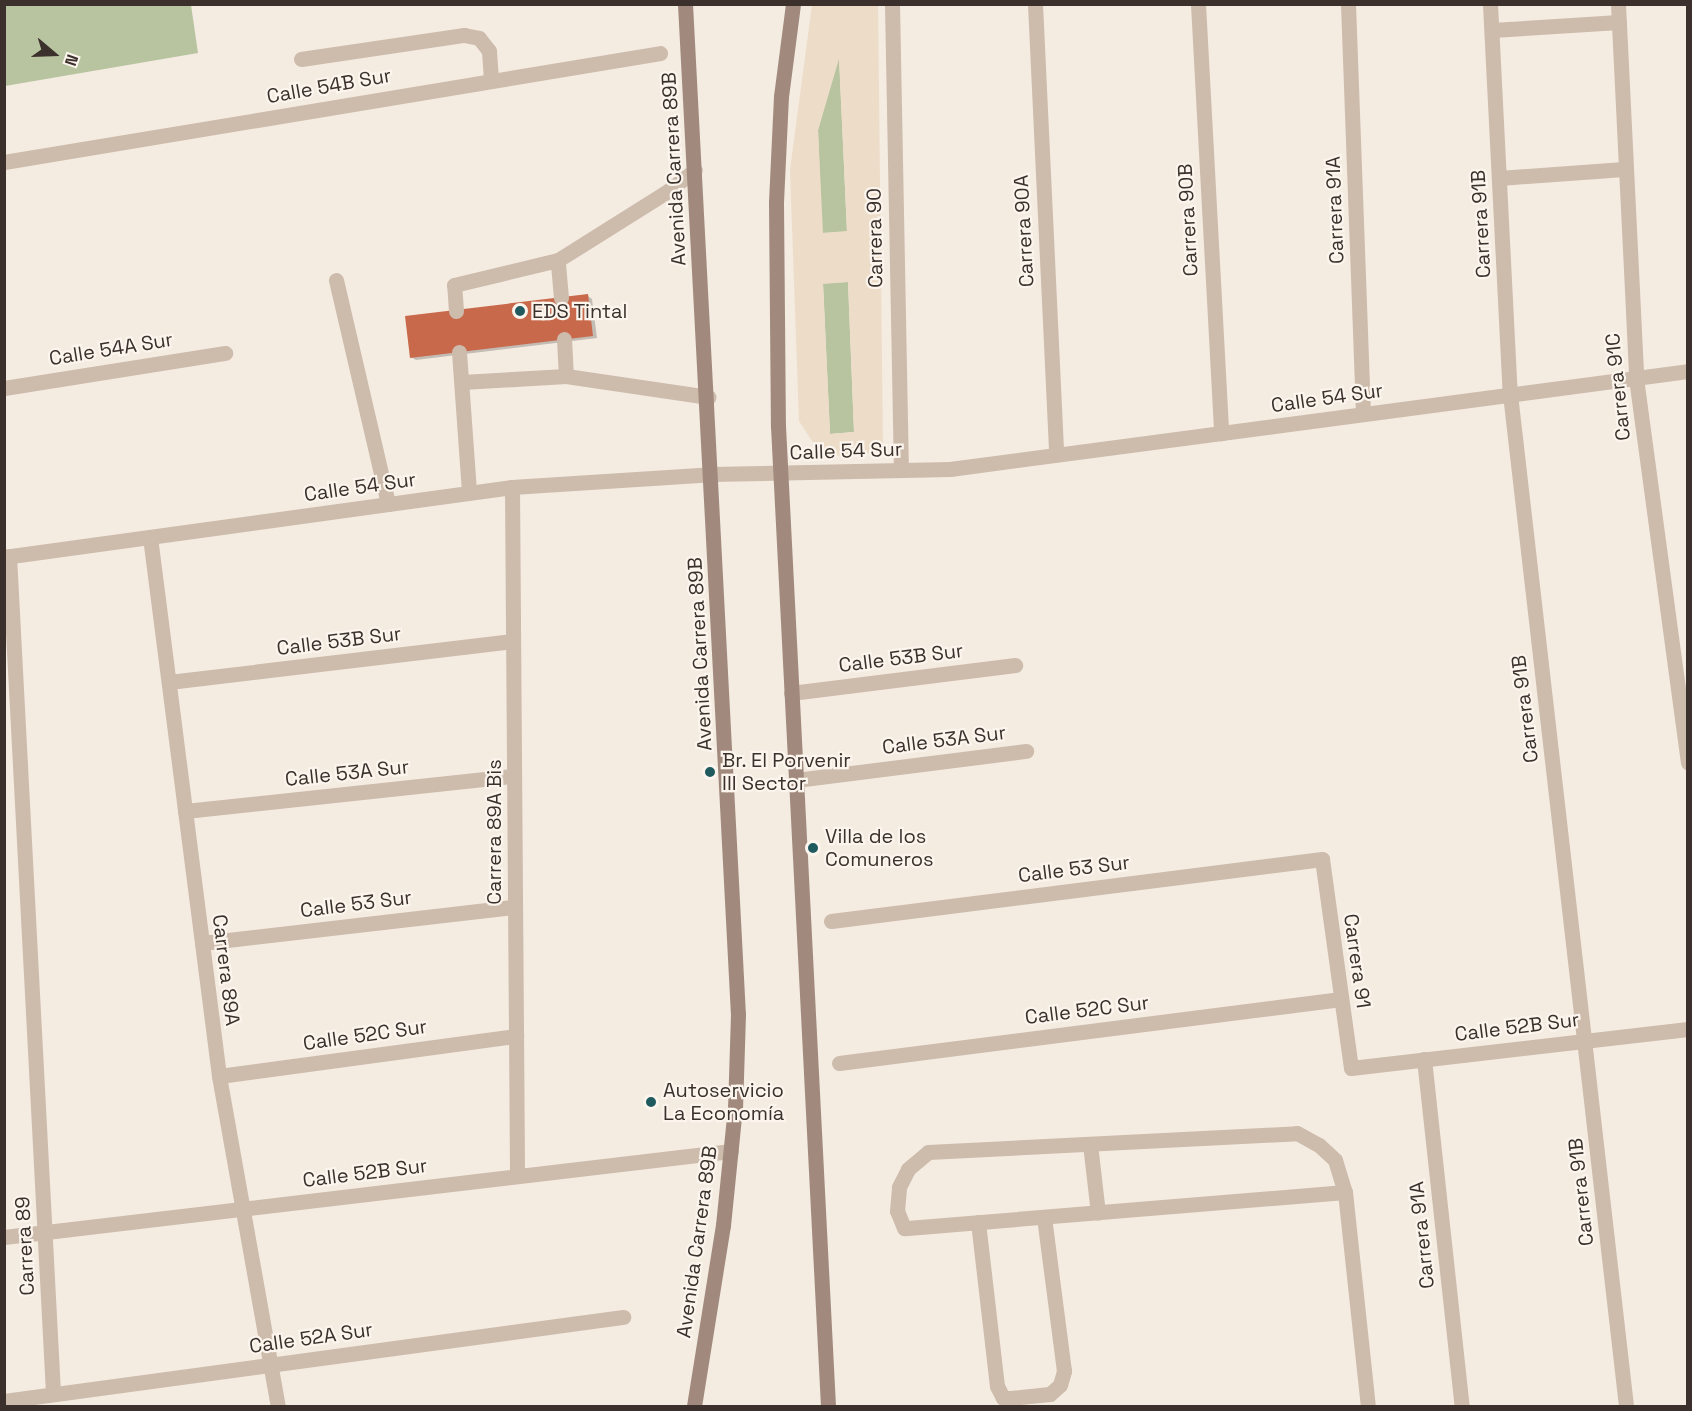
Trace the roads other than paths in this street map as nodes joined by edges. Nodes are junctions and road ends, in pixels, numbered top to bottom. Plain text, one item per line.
1 (685, 4) edge
2 (793, 4) edge
3 (892, 4) edge
4 (1035, 4) edge
5 (1198, 4) edge
6 (1348, 4) edge
7 (1490, 4) edge
8 (1618, 4) edge
9 (1618, 22) junction
10 (1492, 30) junction
11 (660, 53) dead end
12 (301, 59) dead end
13 (491, 80) junction
14 (4, 162) edge
15 (1624, 169) junction
16 (695, 170) junction
17 (1499, 178) junction
18 (558, 260) junction
19 (336, 280) dead end
20 (561, 298) dead end
21 (456, 310) dead end
22 (564, 339) dead end
23 (459, 352) dead end
24 (225, 353) dead end
25 (1688, 371) edge
26 (566, 376) junction
27 (1636, 378) junction
28 (462, 382) junction
29 (4, 388) edge
30 (1510, 394) junction
31 (708, 397) junction
32 (1363, 414) junction
33 (1221, 433) junction
34 (1056, 455) junction
35 (901, 470) junction
36 (711, 474) junction
37 (781, 474) junction
38 (512, 487) junction
39 (469, 493) junction
40 (388, 504) junction
41 (150, 537) junction
42 (7, 556) edge
43 (513, 641) junction
44 (1015, 665) dead end
45 (169, 682) junction
46 (791, 693) junction
47 (1026, 751) dead end
48 (1688, 763) edge
49 (514, 776) junction
50 (796, 780) junction
51 (185, 811) junction
52 (1322, 859) joint
53 (515, 907) junction
54 (831, 921) dead end
55 (202, 943) junction
56 (1341, 999) junction
57 (1688, 1029) edge
58 (516, 1036) junction
59 (1585, 1041) junction
60 (1424, 1059) junction
61 (839, 1063) dead end
62 (1351, 1068) joint
63 (219, 1076) junction
64 (1090, 1144) junction
65 (731, 1150) junction
66 (517, 1176) junction
67 (1345, 1192) junction
68 (240, 1209) junction
69 (1098, 1213) junction
70 (1044, 1217) junction
71 (978, 1222) junction
72 (45, 1233) junction
73 (4, 1237) edge
74 (623, 1317) dead end
75 (272, 1364) junction
76 (53, 1394) junction
77 (4, 1401) edge
78 (278, 1407) edge
79 (694, 1407) edge
80 (828, 1407) edge
81 (1368, 1407) edge
82 (1462, 1407) edge
83 (1626, 1407) edge

1 - 16 main road, Avenida Carrera 89B
2 - 37 main road
3 - 35 street, Carrera 90
4 - 34 street, Carrera 90A
5 - 33 street, Carrera 90B
6 - 32 street, Carrera 91A
7 - 10 street, Carrera 91B
8 - 9 street, Carrera 91C
9 - 10 street
9 - 15 street, Carrera 91C
10 - 17 street, Carrera 91B
11 - 13 street, Calle 54B Sur
12 - 13 street
13 - 14 street, Calle 54B Sur
15 - 17 street
15 - 27 street, Carrera 91C
16 - 18 street
16 - 31 main road, Avenida Carrera 89B
17 - 30 street, Carrera 91B
18 - 20 street
18 - 21 street
19 - 40 street
22 - 26 street
23 - 28 street
24 - 29 street, Calle 54A Sur
25 - 27 street, Calle 54 Sur
26 - 28 street
26 - 31 street
27 - 30 street, Calle 54 Sur
27 - 48 street, Carrera 91C
28 - 39 street
30 - 32 street, Calle 54 Sur
30 - 59 street, Carrera 91B
31 - 36 main road, Avenida Carrera 89B
32 - 33 street, Calle 54 Sur
33 - 34 street, Calle 54 Sur
34 - 35 street, Calle 54 Sur
35 - 37 street, Calle 54 Sur
36 - 37 street, Calle 54 Sur
36 - 38 street, Calle 54 Sur
36 - 65 main road, Avenida Carrera 89B
37 - 46 main road
38 - 39 street, Calle 54 Sur
38 - 43 street, Carrera 89A Bis
39 - 40 street, Calle 54 Sur
40 - 41 street, Calle 54 Sur
41 - 42 street, Calle 54 Sur
41 - 45 street, Carrera 89A
42 - 72 street, Carrera 89
43 - 45 street, Calle 53B Sur
43 - 49 street, Carrera 89A Bis
44 - 46 street, Calle 53B Sur
45 - 51 street, Carrera 89A
46 - 50 main road
47 - 50 street, Calle 53A Sur
49 - 51 street, Calle 53A Sur
49 - 53 street, Carrera 89A Bis
50 - 80 main road
51 - 55 street, Carrera 89A
52 - 54 street, Calle 53 Sur
52 - 56 street, Carrera 91
53 - 55 street, Calle 53 Sur
53 - 58 street, Carrera 89A Bis
55 - 63 street, Carrera 89A
56 - 61 street, Calle 52C Sur
56 - 62 street, Carrera 91
57 - 59 street, Calle 52B Sur
58 - 63 street, Calle 52C Sur
58 - 66 street, Carrera 89A Bis
59 - 60 street, Calle 52B Sur
59 - 83 street, Carrera 91B
60 - 62 street, Calle 52B Sur
60 - 82 street, Carrera 91A
63 - 68 street, Carrera 89A
64 - 67 street
64 - 69 street
64 - 71 street
65 - 66 street, Calle 52B Sur
65 - 79 main road, Avenida Carrera 89B
66 - 68 street, Calle 52B Sur
67 - 69 street
67 - 81 street
68 - 72 street, Calle 52B Sur
68 - 75 street, Carrera 89A
69 - 70 street
70 - 71 street
70 - 71 street
72 - 73 street, Calle 52B Sur
72 - 76 street, Carrera 89
74 - 75 street, Calle 52A Sur
75 - 76 street, Calle 52A Sur
75 - 78 street, Carrera 89A
76 - 77 street, Calle 52A Sur

